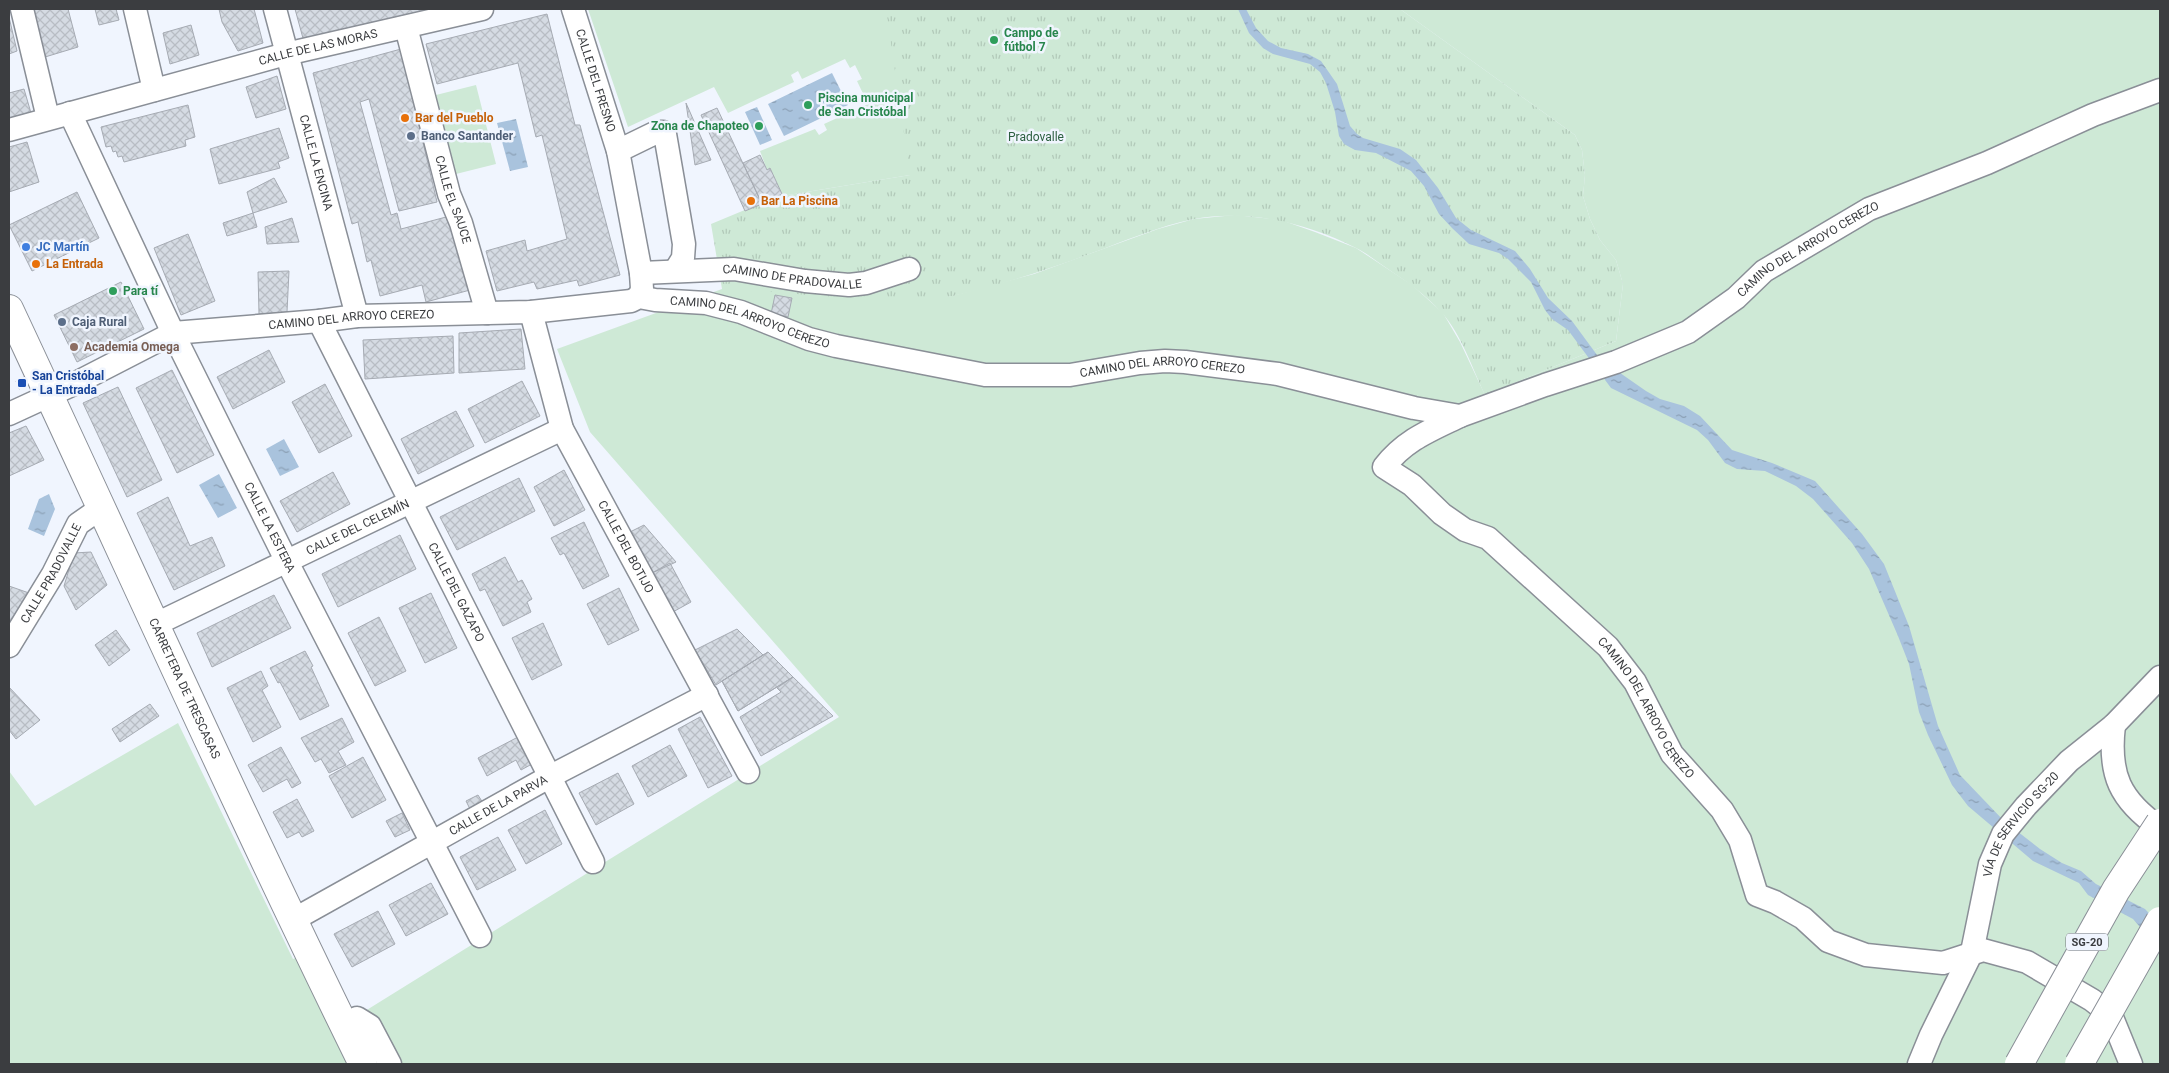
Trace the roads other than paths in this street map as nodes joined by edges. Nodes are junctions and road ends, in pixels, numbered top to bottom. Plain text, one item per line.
1 (22, 9) edge
2 (136, 9) edge
3 (275, 9) edge
4 (482, 9) edge
5 (573, 9) edge
6 (406, 27) junction
7 (286, 54) junction
8 (154, 90) junction
9 (2160, 90) edge
10 (70, 113) junction
11 (48, 118) junction
12 (9, 130) edge
13 (618, 152) junction
14 (909, 269) dead end
15 (675, 271) junction
16 (641, 273) junction
17 (639, 297) junction
18 (9, 309) edge
19 (487, 312) junction
20 (531, 312) junction
21 (357, 316) junction
22 (319, 321) junction
23 (173, 333) junction
24 (49, 395) junction
25 (9, 414) edge
26 (1460, 416) junction
27 (562, 429) junction
28 (412, 502) junction
29 (101, 508) junction
30 (287, 562) junction
31 (154, 625) junction
32 (10, 642) edge
33 (2160, 677) edge
34 (707, 695) junction
35 (2114, 725) junction
36 (748, 772) dead end
37 (549, 777) junction
38 (2160, 823) edge
39 (2160, 828) edge
40 (432, 842) junction
41 (593, 862) dead end
42 (293, 920) junction
43 (2160, 921) edge
44 (480, 936) dead end
45 (1972, 952) junction
46 (357, 1018) dead end
47 (363, 1064) edge
48 (390, 1064) edge
49 (1919, 1064) edge
50 (2020, 1064) edge
51 (2079, 1064) edge
52 (2131, 1064) edge

1 - 11 street
2 - 8 street
3 - 7 street, CALLE LA ENCINA
4 - 6 street, CALLE DE LAS MORAS
5 - 13 street, CALLE DEL FRESNO
6 - 7 street, CALLE DE LAS MORAS
6 - 19 street, CALLE EL SAUCE
7 - 8 street, CALLE DE LAS MORAS
7 - 21 street, CALLE LA ENCINA
8 - 10 street, CALLE DE LAS MORAS
9 - 26 street, CAMINO DEL ARROYO CEREZO
10 - 11 street, CALLE DE LAS MORAS
10 - 23 street, CALLE LA ESTERA
11 - 12 street, CALLE DE LAS MORAS
13 - 15 street
13 - 16 street, CALLE DEL FRESNO
14 - 15 street, CAMINO DE PRADOVALLE
15 - 16 street
16 - 17 street, CALLE DEL FRESNO
17 - 20 street, CAMINO DEL ARROYO CEREZO
17 - 26 street, CAMINO DEL ARROYO CEREZO
18 - 24 main road, CARRETERA DE TRESCASAS
19 - 20 street, CAMINO DEL ARROYO CEREZO
19 - 21 street, CAMINO DEL ARROYO CEREZO
20 - 27 street, CALLE DEL BOTIJO
21 - 22 street, CAMINO DEL ARROYO CEREZO
22 - 23 street, CAMINO DEL ARROYO CEREZO
22 - 28 street, CALLE DEL GAZAPO
23 - 24 street, CAMINO DEL ARROYO CEREZO
23 - 30 street, CALLE LA ESTERA
24 - 25 street, CAMINO DEL ARROYO CEREZO
24 - 29 main road, CARRETERA DE TRESCASAS
26 - 45 street, CAMINO DEL ARROYO CEREZO
27 - 28 street, CALLE DEL CELEMÍN
27 - 34 street, CALLE DEL BOTIJO
28 - 30 street, CALLE DEL CELEMÍN
28 - 37 street, CALLE DEL GAZAPO
29 - 31 main road, CARRETERA DE TRESCASAS
29 - 32 street, CALLE PRADOVALLE
30 - 31 street, CALLE DEL CELEMÍN
30 - 40 street, CALLE LA ESTERA
31 - 42 main road, CARRETERA DE TRESCASAS
33 - 35 street, VÍA DE SERVICIO SG-20
34 - 36 street, CALLE DEL BOTIJO
34 - 37 street, CALLE DE LA PARVA
35 - 39 street
35 - 45 street, VÍA DE SERVICIO SG-20
37 - 40 street, CALLE DE LA PARVA
37 - 41 street, CALLE DEL GAZAPO
38 - 50 main road, SG-20, bridge
40 - 42 street, CALLE DE LA PARVA
40 - 44 street, CALLE LA ESTERA
42 - 47 main road, CARRETERA DE TRESCASAS
43 - 51 main road, bridge
45 - 49 street, VÍA DE SERVICIO SG-20
45 - 52 street
46 - 48 street

